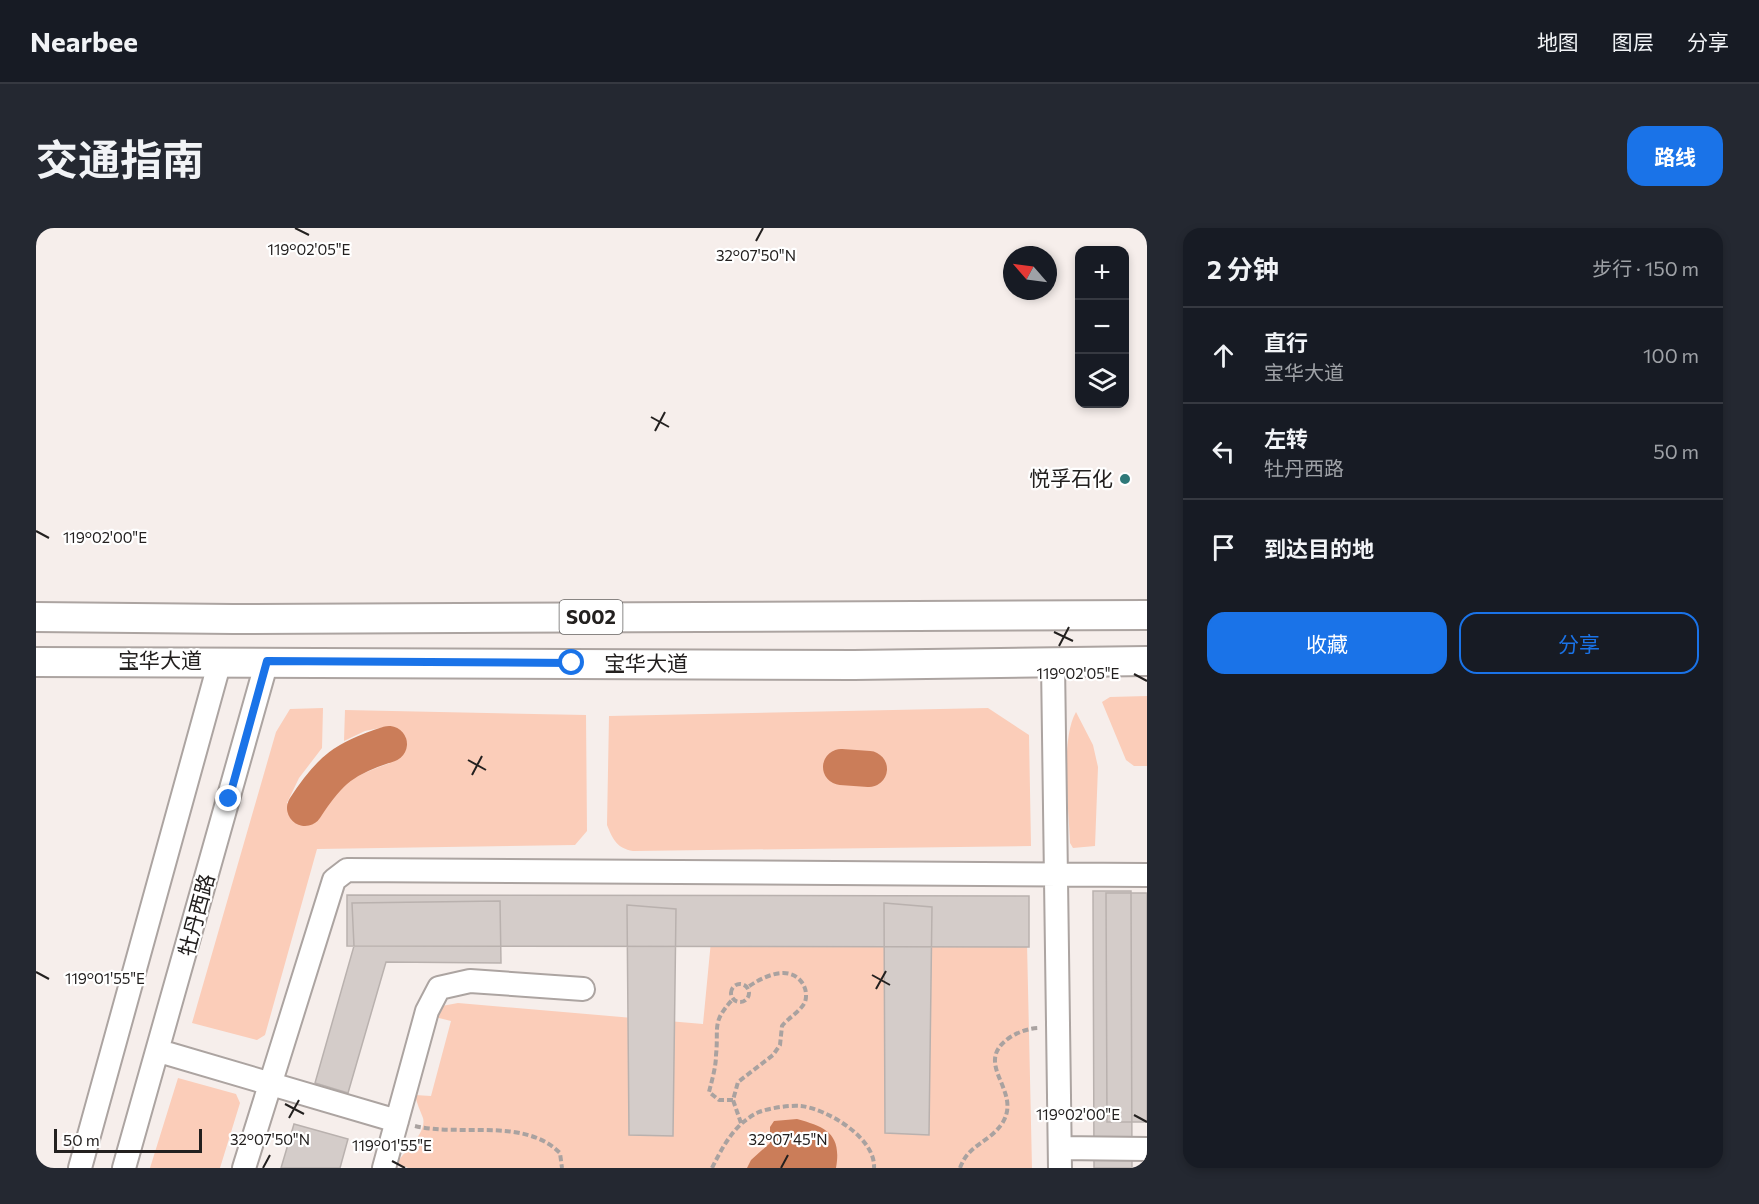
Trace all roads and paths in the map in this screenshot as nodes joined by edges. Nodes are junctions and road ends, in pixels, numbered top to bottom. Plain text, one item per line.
1 (1147, 615) edge
2 (36, 617) edge
3 (220, 661) junction
4 (267, 661) junction
5 (1147, 661) edge
6 (36, 662) edge
7 (1053, 663) junction
8 (1056, 875) junction
9 (1147, 875) edge
10 (748, 987) junction
11 (583, 989) dead end
12 (733, 999) junction
13 (1058, 1028) junction
14 (159, 1051) junction
15 (271, 1082) junction
16 (733, 1100) junction
17 (397, 1121) junction
18 (741, 1124) junction
19 (1147, 1149) edge
20 (1060, 1158) edge
21 (80, 1168) edge
22 (124, 1168) edge
23 (244, 1168) edge
24 (384, 1168) edge
25 (562, 1168) edge
26 (712, 1168) edge
27 (874, 1168) edge
28 (960, 1168) edge

1 - 2 main road, 宝华大道 / S002
3 - 4 main road, 宝华大道
3 - 6 main road, 宝华大道
3 - 21 street
4 - 7 main road, 宝华大道
4 - 14 street, 牡丹西路
5 - 7 main road, 宝华大道
7 - 8 street
8 - 9 street
8 - 13 street
8 - 15 street
10 - 12 path
10 - 12 path
10 - 16 path
11 - 17 street
12 - 16 path
13 - 20 street
13 - 28 path
14 - 15 street
14 - 22 street, 牡丹西路
15 - 17 street
15 - 23 street
16 - 18 path
17 - 24 street
17 - 25 path
18 - 26 path
18 - 27 path
19 - 20 street

